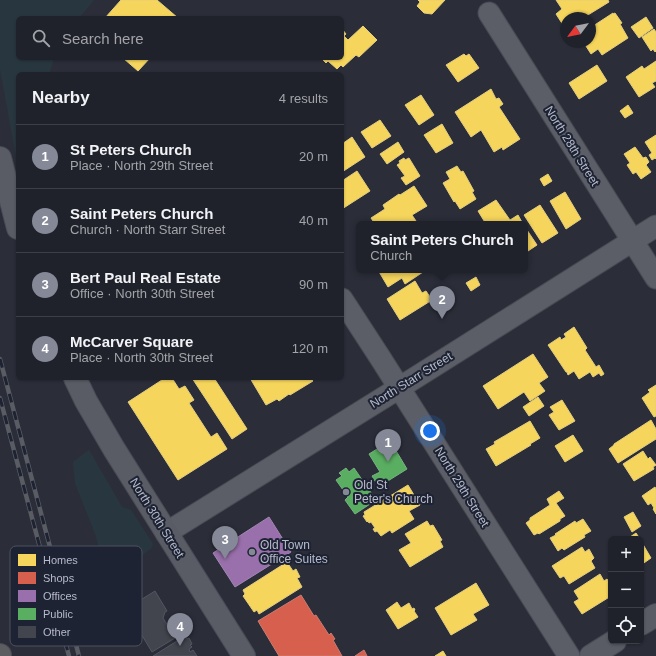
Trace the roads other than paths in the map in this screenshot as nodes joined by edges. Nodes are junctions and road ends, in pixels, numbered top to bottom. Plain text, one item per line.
1 (488, 13) dead end
2 (0, 158) edge
3 (16, 220) edge
4 (656, 226) edge
5 (633, 241) junction
6 (656, 278) edge
7 (344, 302) edge
8 (76, 380) edge
9 (399, 388) junction
10 (166, 533) junction
11 (656, 615) edge
12 (644, 622) edge
13 (610, 644) edge
14 (244, 656) edge
15 (569, 656) edge
16 (591, 656) edge

1 - 5 street, North 28th Street
2 - 3 main road
4 - 5 street, North Starr Street
5 - 6 street, North 28th Street
5 - 9 street, North Starr Street
7 - 9 street, North 29th Street
8 - 10 main road, North 30th Street
9 - 10 street, North Starr Street
9 - 15 street, North 29th Street
10 - 14 main road, North 30th Street
11 - 12 main road
13 - 16 main road

